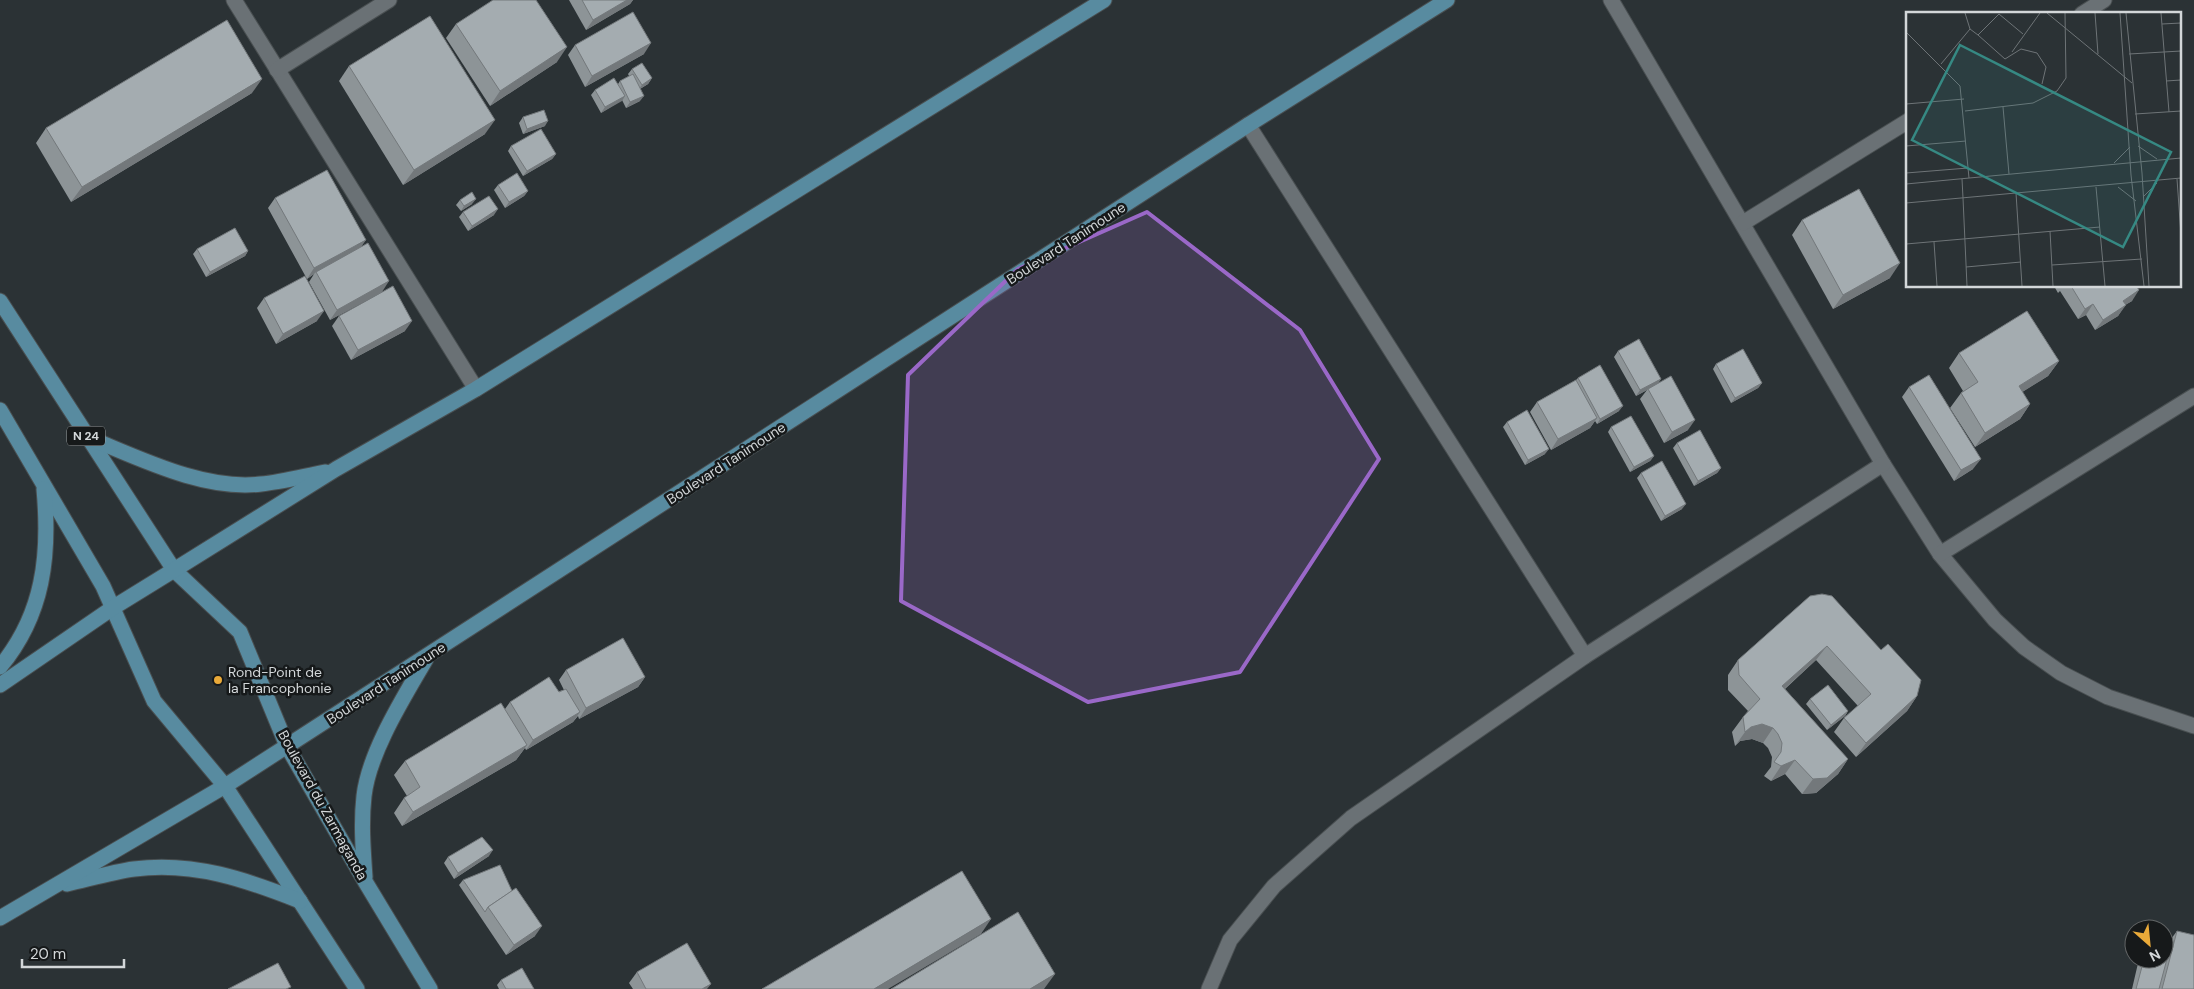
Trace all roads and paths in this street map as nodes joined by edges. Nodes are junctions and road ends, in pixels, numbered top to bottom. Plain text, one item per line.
1 (234, 0) edge
2 (389, 0) edge
3 (1104, 0) edge
4 (1447, 0) edge
5 (2104, 0) edge
6 (1617, 2) edge
7 (2085, 12) edge
8 (277, 70) junction
9 (1906, 122) edge
10 (1248, 125) junction
11 (1743, 223) junction
12 (0, 301) edge
13 (476, 389) junction
14 (2194, 396) edge
15 (0, 410) edge
16 (5, 428) edge
17 (87, 437) junction
18 (1882, 464) junction
19 (336, 469) junction
20 (44, 483) junction
21 (1940, 554) junction
22 (174, 570) junction
23 (114, 608) junction
24 (428, 656) junction
25 (1585, 656) junction
26 (0, 667) edge
27 (0, 685) edge
28 (2194, 726) edge
29 (287, 746) junction
30 (225, 786) junction
31 (366, 883) junction
32 (51, 888) junction
33 (300, 901) junction
34 (0, 918) edge
35 (357, 989) edge
36 (430, 989) edge
37 (1209, 989) edge

1 - 8 street
2 - 8 street
3 - 13 main road
4 - 10 main road, Boulevard Tanimoune
5 - 7 street
6 - 11 street
8 - 13 street
9 - 11 street
10 - 24 main road, Boulevard Tanimoune
10 - 25 street
11 - 18 street
12 - 17 main road, Boulevard du Zarmaganda / N 24
13 - 19 main road
14 - 21 street
15 - 16 main road
16 - 20 main road
17 - 19 main road
17 - 22 main road, Boulevard du Zarmaganda / N 24
18 - 21 street
18 - 25 street
19 - 22 main road
20 - 23 main road
20 - 26 main road
21 - 28 street
22 - 23 main road
22 - 29 main road, Boulevard du Zarmaganda / N 24
23 - 27 main road
23 - 30 main road
24 - 29 main road, Boulevard Tanimoune
24 - 31 main road
25 - 37 street
29 - 30 main road, Boulevard Tanimoune
29 - 31 main road, Boulevard du Zarmaganda / N 24
30 - 32 main road, Boulevard Tanimoune
30 - 33 main road
31 - 36 main road, Boulevard du Zarmaganda / N 24
32 - 33 main road
32 - 34 main road, Boulevard Tanimoune
33 - 35 main road

